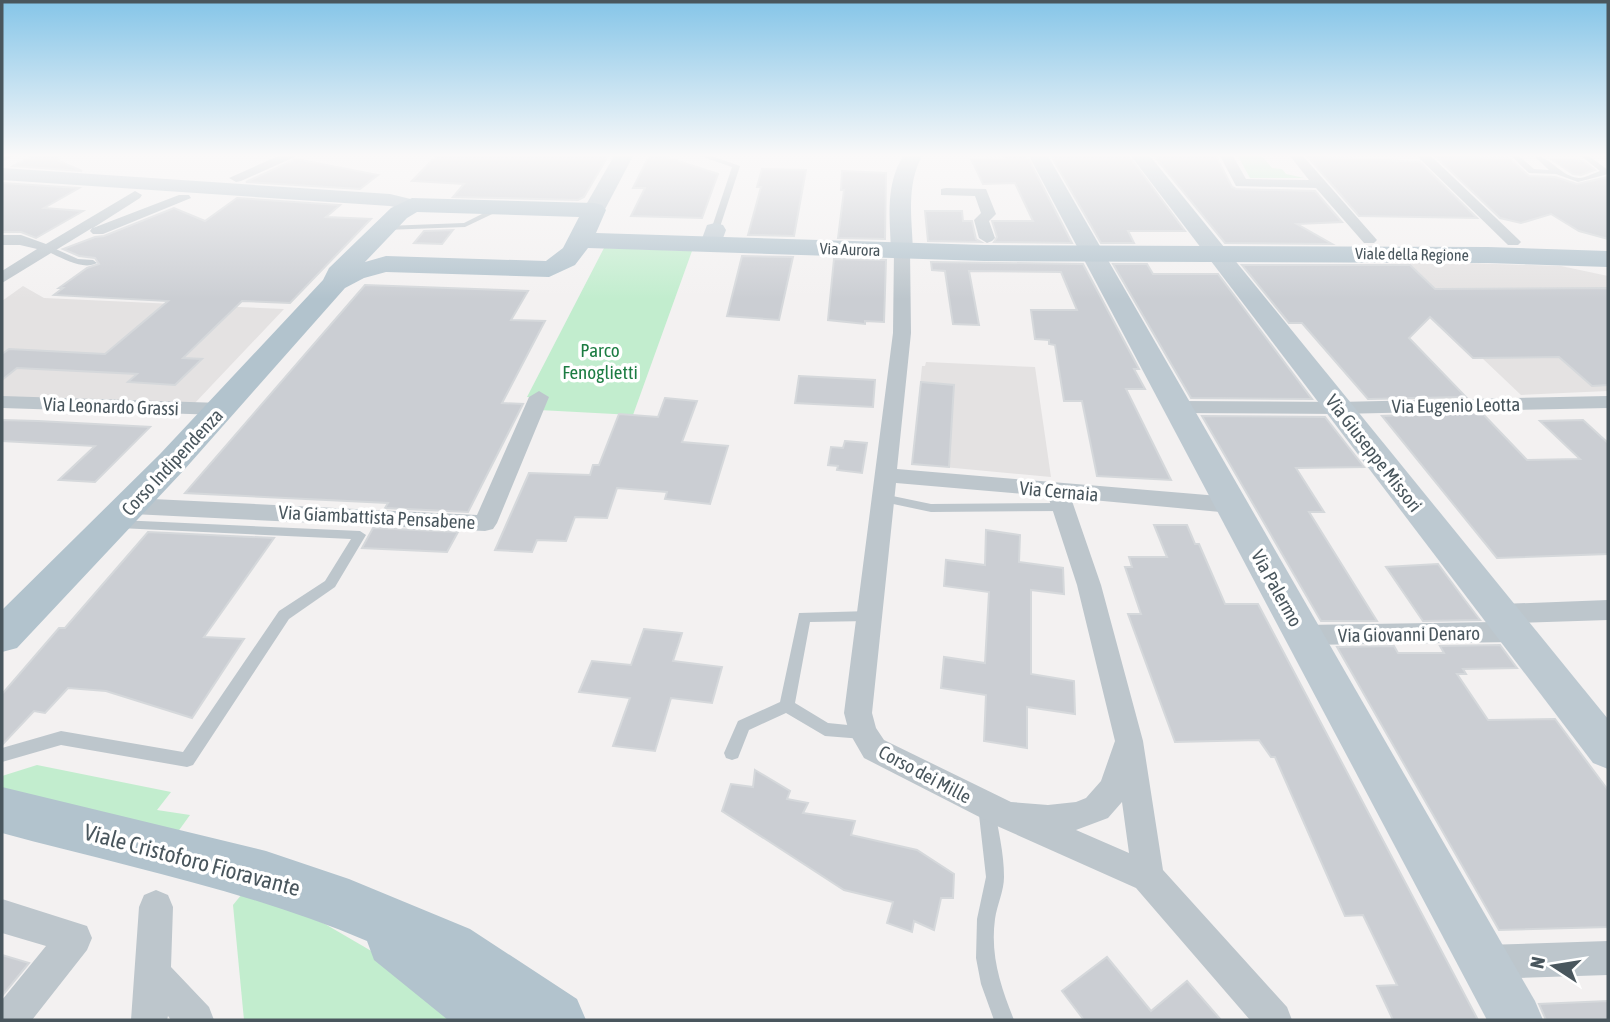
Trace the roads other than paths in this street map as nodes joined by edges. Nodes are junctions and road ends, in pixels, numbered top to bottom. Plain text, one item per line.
1 (130, 204) edge
2 (151, 204) edge
3 (308, 204) edge
4 (598, 204) edge
5 (724, 204) edge
6 (901, 204) edge
7 (985, 204) edge
8 (1065, 204) edge
9 (1178, 204) edge
10 (1337, 204) edge
11 (1473, 204) edge
12 (503, 207) junction
13 (393, 212) junction
14 (590, 219) junction
15 (86, 235) dead end
16 (713, 237) junction
17 (2, 240) edge
18 (1369, 240) junction
19 (1513, 242) junction
20 (902, 243) junction
21 (984, 243) junction
22 (1608, 245) edge
23 (1089, 246) junction
24 (1211, 246) junction
25 (44, 247) junction
26 (376, 256) junction
27 (1608, 259) edge
28 (93, 263) dead end
29 (2, 278) edge
30 (539, 397) dead end
31 (2, 402) edge
32 (1608, 402) edge
33 (1178, 407) junction
34 (1338, 408) junction
35 (221, 409) junction
36 (885, 487) junction
37 (1060, 499) junction
38 (1231, 505) junction
39 (124, 515) junction
40 (1608, 610) edge
41 (870, 616) junction
42 (1508, 623) junction
43 (1303, 635) junction
44 (2, 636) edge
45 (786, 706) junction
46 (863, 732) junction
47 (1129, 741) junction
48 (1608, 750) edge
49 (732, 753) dead end
50 (2, 755) edge
51 (997, 811) junction
52 (12, 815) edge
53 (1148, 877) junction
54 (349, 906) junction
55 (156, 907) dead end
56 (2, 916) edge
57 (1608, 958) edge
58 (1485, 962) junction
59 (153, 974) junction
60 (9, 1020) edge
61 (149, 1020) edge
62 (197, 1020) edge
63 (495, 1020) edge
64 (556, 1020) edge
65 (1004, 1020) edge
66 (1274, 1020) edge
67 (1516, 1020) edge

1 - 25 street
2 - 15 street
3 - 13 main road
4 - 14 main road
5 - 16 lane
6 - 20 main road, Corso dei Mille
7 - 21 street
8 - 23 main road, Via Palermo
9 - 24 main road, Via Giuseppe Missori
10 - 18 street
11 - 19 street
12 - 13 main road, Via Aurora
12 - 13 lane
12 - 14 main road, Via Aurora
13 - 26 main road
14 - 16 main road, Via Aurora
14 - 26 main road
16 - 20 main road, Via Aurora
17 - 25 street
18 - 19 main road
18 - 24 main road
19 - 22 main road
20 - 21 main road, Via Aurora
20 - 36 street, Corso dei Mille
21 - 23 main road, Via Aurora
23 - 24 main road, Via Aurora
23 - 33 main road, Via Palermo
24 - 27 main road, Viale della Regione
24 - 34 main road, Via Giuseppe Missori
25 - 28 lane
25 - 29 street
26 - 35 main road, Corso Indipendenza
30 - 39 street, Via Giambattista Pensabene
31 - 35 street, Via Leonardo Grassi
32 - 34 street, Via Eugenio Leotta
33 - 34 street, Via Eugenio Leotta
33 - 38 main road, Via Palermo
34 - 42 main road, Via Giuseppe Missori
35 - 39 main road, Corso Indipendenza
36 - 37 street, Via Cernaia
36 - 41 street, Corso dei Mille
37 - 38 street, Via Cernaia
37 - 47 street
38 - 43 main road, Via Palermo
39 - 44 main road, Corso Indipendenza
39 - 50 lane
40 - 42 street, Via Giovanni Denaro
41 - 45 lane
41 - 46 street, Corso dei Mille
42 - 43 street, Via Giovanni Denaro
42 - 48 main road, Via Giuseppe Missori
43 - 58 main road, Via Palermo
45 - 46 lane
45 - 49 lane
46 - 51 street, Corso dei Mille
47 - 51 street, Corso dei Mille
47 - 53 street
51 - 53 street
51 - 65 lane
52 - 54 main road, Viale Cristoforo Fioravante
53 - 66 street
54 - 63 main road
54 - 64 main road
55 - 59 street
56 - 60 street
57 - 58 street
58 - 67 main road, Via Palermo
59 - 61 street
59 - 62 street

